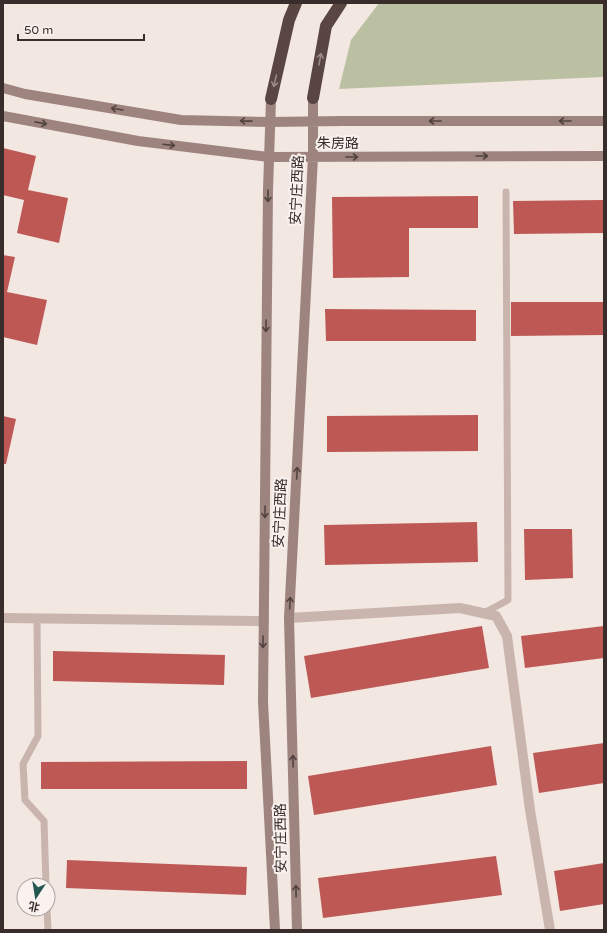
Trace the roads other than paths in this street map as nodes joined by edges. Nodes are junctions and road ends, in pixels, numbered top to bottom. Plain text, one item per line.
1 (296, 3) edge
2 (341, 3) edge
3 (3, 88) edge
4 (313, 98) joint
5 (271, 99) joint
6 (3, 116) edge
7 (313, 121) junction
8 (604, 121) edge
9 (270, 122) junction
10 (604, 156) edge
11 (269, 157) junction
12 (313, 157) junction
13 (506, 192) dead end
14 (484, 613) junction
15 (3, 618) edge
16 (37, 618) junction
17 (289, 618) junction
18 (264, 621) junction
19 (46, 877) edge
20 (47, 917) edge
21 (48, 930) edge
22 (275, 930) edge
23 (297, 930) edge
24 (550, 930) edge

1 -> 5 highway
4 -> 2 highway
9 -> 3 main road, 朱房路
4 - 7 main road, 安宁庄西路
5 - 9 main road
6 -> 11 main road, 朱房路
8 -> 7 main road, 朱房路
7 - 9 main road, 朱房路
7 - 12 main road, 安宁庄西路
9 - 11 main road
12 -> 10 main road, 朱房路
11 - 12 main road, 朱房路
11 -> 18 main road
17 -> 12 main road, 安宁庄西路
13 - 14 lane
14 - 17 street
14 - 24 street
15 - 16 street
16 - 18 street
16 - 19 lane
23 -> 17 main road, 安宁庄西路
18 -> 22 main road
20 - 21 lane

